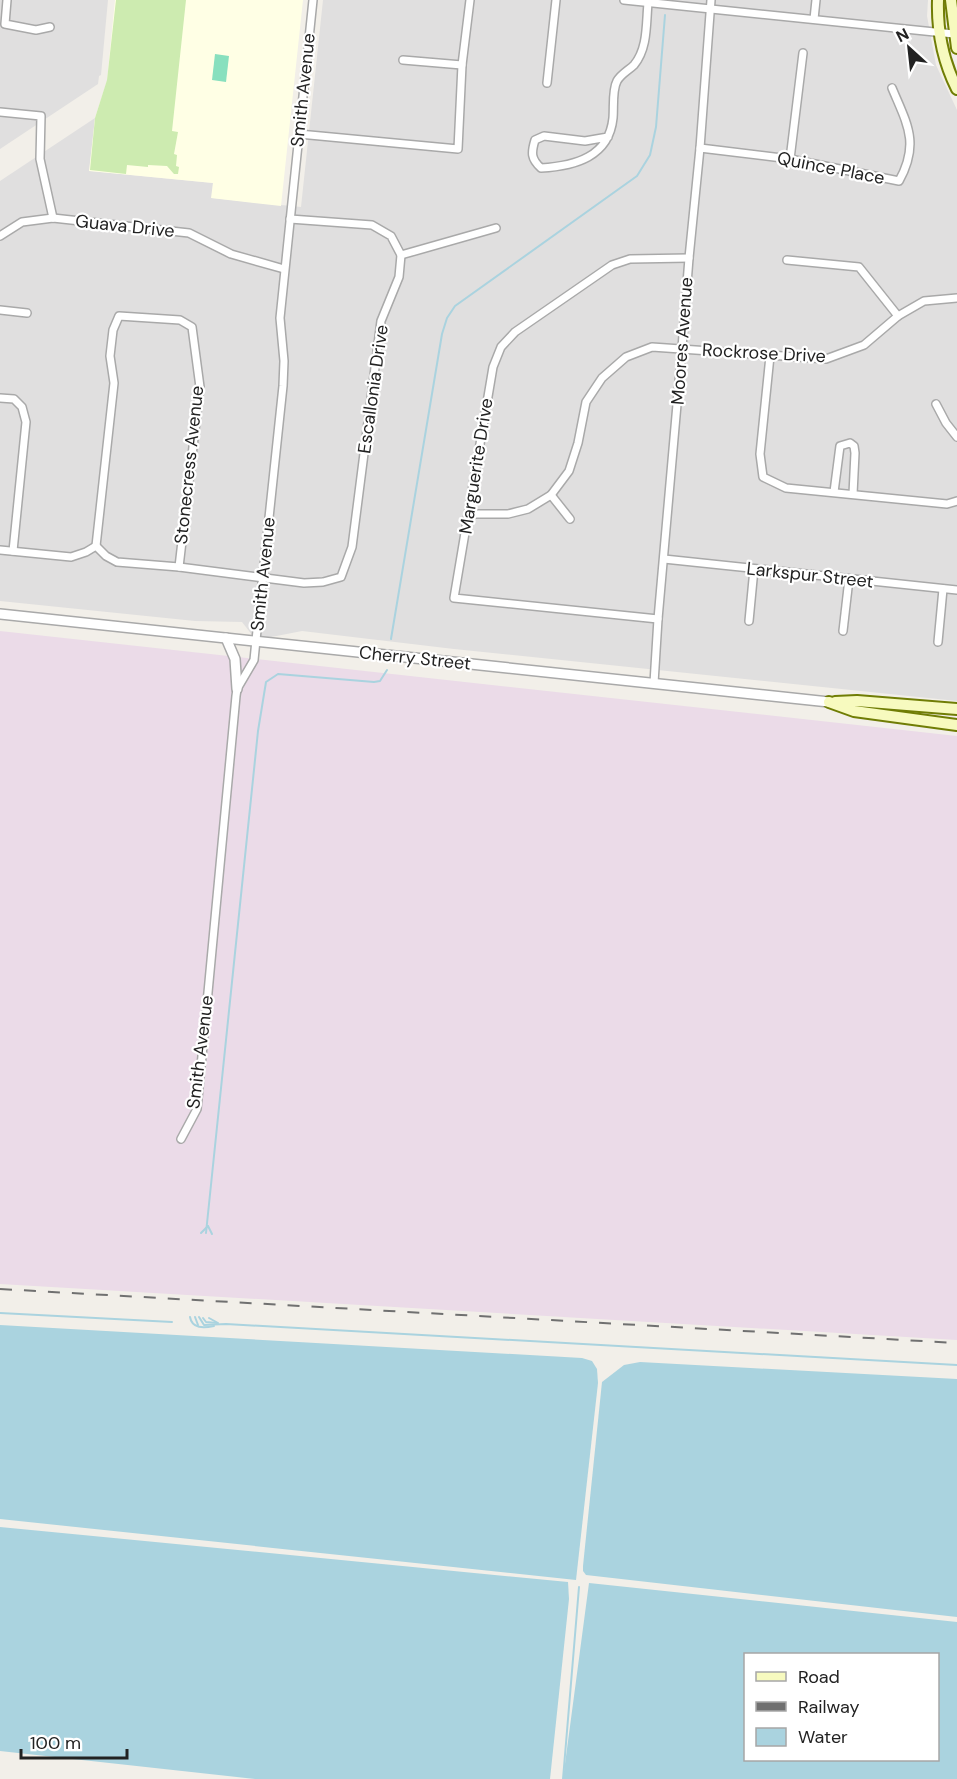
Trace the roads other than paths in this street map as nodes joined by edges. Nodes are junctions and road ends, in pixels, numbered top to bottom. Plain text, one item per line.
1 (7, 0) edge
2 (313, 0) edge
3 (470, 0) edge
4 (556, 0) edge
5 (624, 0) edge
6 (816, 0) edge
7 (938, 0) edge
8 (951, 0) edge
9 (648, 3) junction
10 (711, 4) edge
11 (814, 19) junction
12 (50, 27) dead end
13 (939, 32) junction
14 (954, 34) junction
15 (957, 48) edge
16 (802, 52) dead end
17 (403, 60) dead end
18 (462, 65) junction
19 (547, 83) dead end
20 (891, 88) dead end
21 (957, 89) edge
22 (0, 112) edge
23 (299, 134) junction
24 (608, 137) junction
25 (700, 148) junction
26 (790, 159) junction
27 (52, 219) junction
28 (290, 219) junction
29 (496, 228) dead end
30 (0, 236) edge
31 (401, 255) junction
32 (688, 258) junction
33 (787, 260) dead end
34 (284, 269) junction
35 (957, 298) edge
36 (0, 310) edge
37 (27, 313) dead end
38 (898, 316) junction
39 (682, 348) junction
40 (770, 356) junction
41 (0, 398) edge
42 (936, 404) dead end
43 (957, 437) edge
44 (834, 492) junction
45 (853, 494) junction
46 (551, 495) junction
47 (957, 501) edge
48 (468, 514) junction
49 (570, 519) dead end
50 (96, 546) junction
51 (0, 550) edge
52 (13, 551) junction
53 (664, 559) junction
54 (179, 567) junction
55 (754, 569) junction
56 (263, 578) junction
57 (849, 579) junction
58 (943, 589) junction
59 (957, 590) edge
60 (0, 614) edge
61 (658, 619) junction
62 (749, 621) dead end
63 (843, 631) dead end
64 (226, 638) junction
65 (256, 640) junction
66 (938, 642) dead end
67 (654, 683) junction
68 (237, 689) junction
69 (829, 702) junction
70 (957, 710) edge
71 (957, 725) edge
72 (181, 1139) dead end

1 - 12 street
2 - 23 street, Smith Avenue
3 - 18 street
4 - 19 street
5 - 9 street
6 - 11 street
7 - 13 main road
8 - 14 main road
9 - 10 street
9 - 24 street
10 - 11 street
10 - 25 street, Moores Avenue
11 - 13 street
13 - 14 street
13 - 21 main road
14 - 15 main road
16 - 26 street
17 - 18 street
18 - 23 street
20 - 26 street, Quince Place
22 - 27 street
23 - 28 street, Smith Avenue
24 - 24 street
25 - 26 street, Quince Place
25 - 32 street, Moores Avenue
27 - 30 street, Guava Drive
27 - 34 street, Guava Drive
28 - 31 street
28 - 34 street, Smith Avenue
29 - 31 street
31 - 56 street, Escallonia Drive
32 - 39 street, Moores Avenue
32 - 48 street, Marguerite Drive
33 - 38 street
34 - 56 street, Smith Avenue
35 - 38 street, Rockrose Drive
36 - 37 street
38 - 40 street, Rockrose Drive
39 - 40 street, Rockrose Drive
39 - 46 street, Rockrose Drive
39 - 53 street, Moores Avenue
40 - 44 street
41 - 52 street
42 - 43 street
44 - 45 street
44 - 45 street
45 - 47 street
46 - 48 street, Rockrose Drive
46 - 49 street
48 - 61 street, Marguerite Drive
50 - 52 street
50 - 54 street
50 - 54 street, Stonecress Avenue
51 - 52 street
53 - 55 street, Larkspur Street
53 - 61 street, Moores Avenue
54 - 56 street
55 - 57 street, Larkspur Street
55 - 62 street
56 - 65 street, Smith Avenue
57 - 58 street, Larkspur Street
57 - 63 street
58 - 59 street, Larkspur Street
58 - 66 street
60 - 64 street, Cherry Street
61 - 67 street, Moores Avenue
64 - 65 street, Cherry Street
64 - 68 street
65 - 67 street, Cherry Street
65 - 68 street, Smith Avenue
67 - 69 street, Cherry Street
68 - 72 street, Smith Avenue
69 - 70 main road, Cherry Street
69 - 71 main road, Cherry Street

